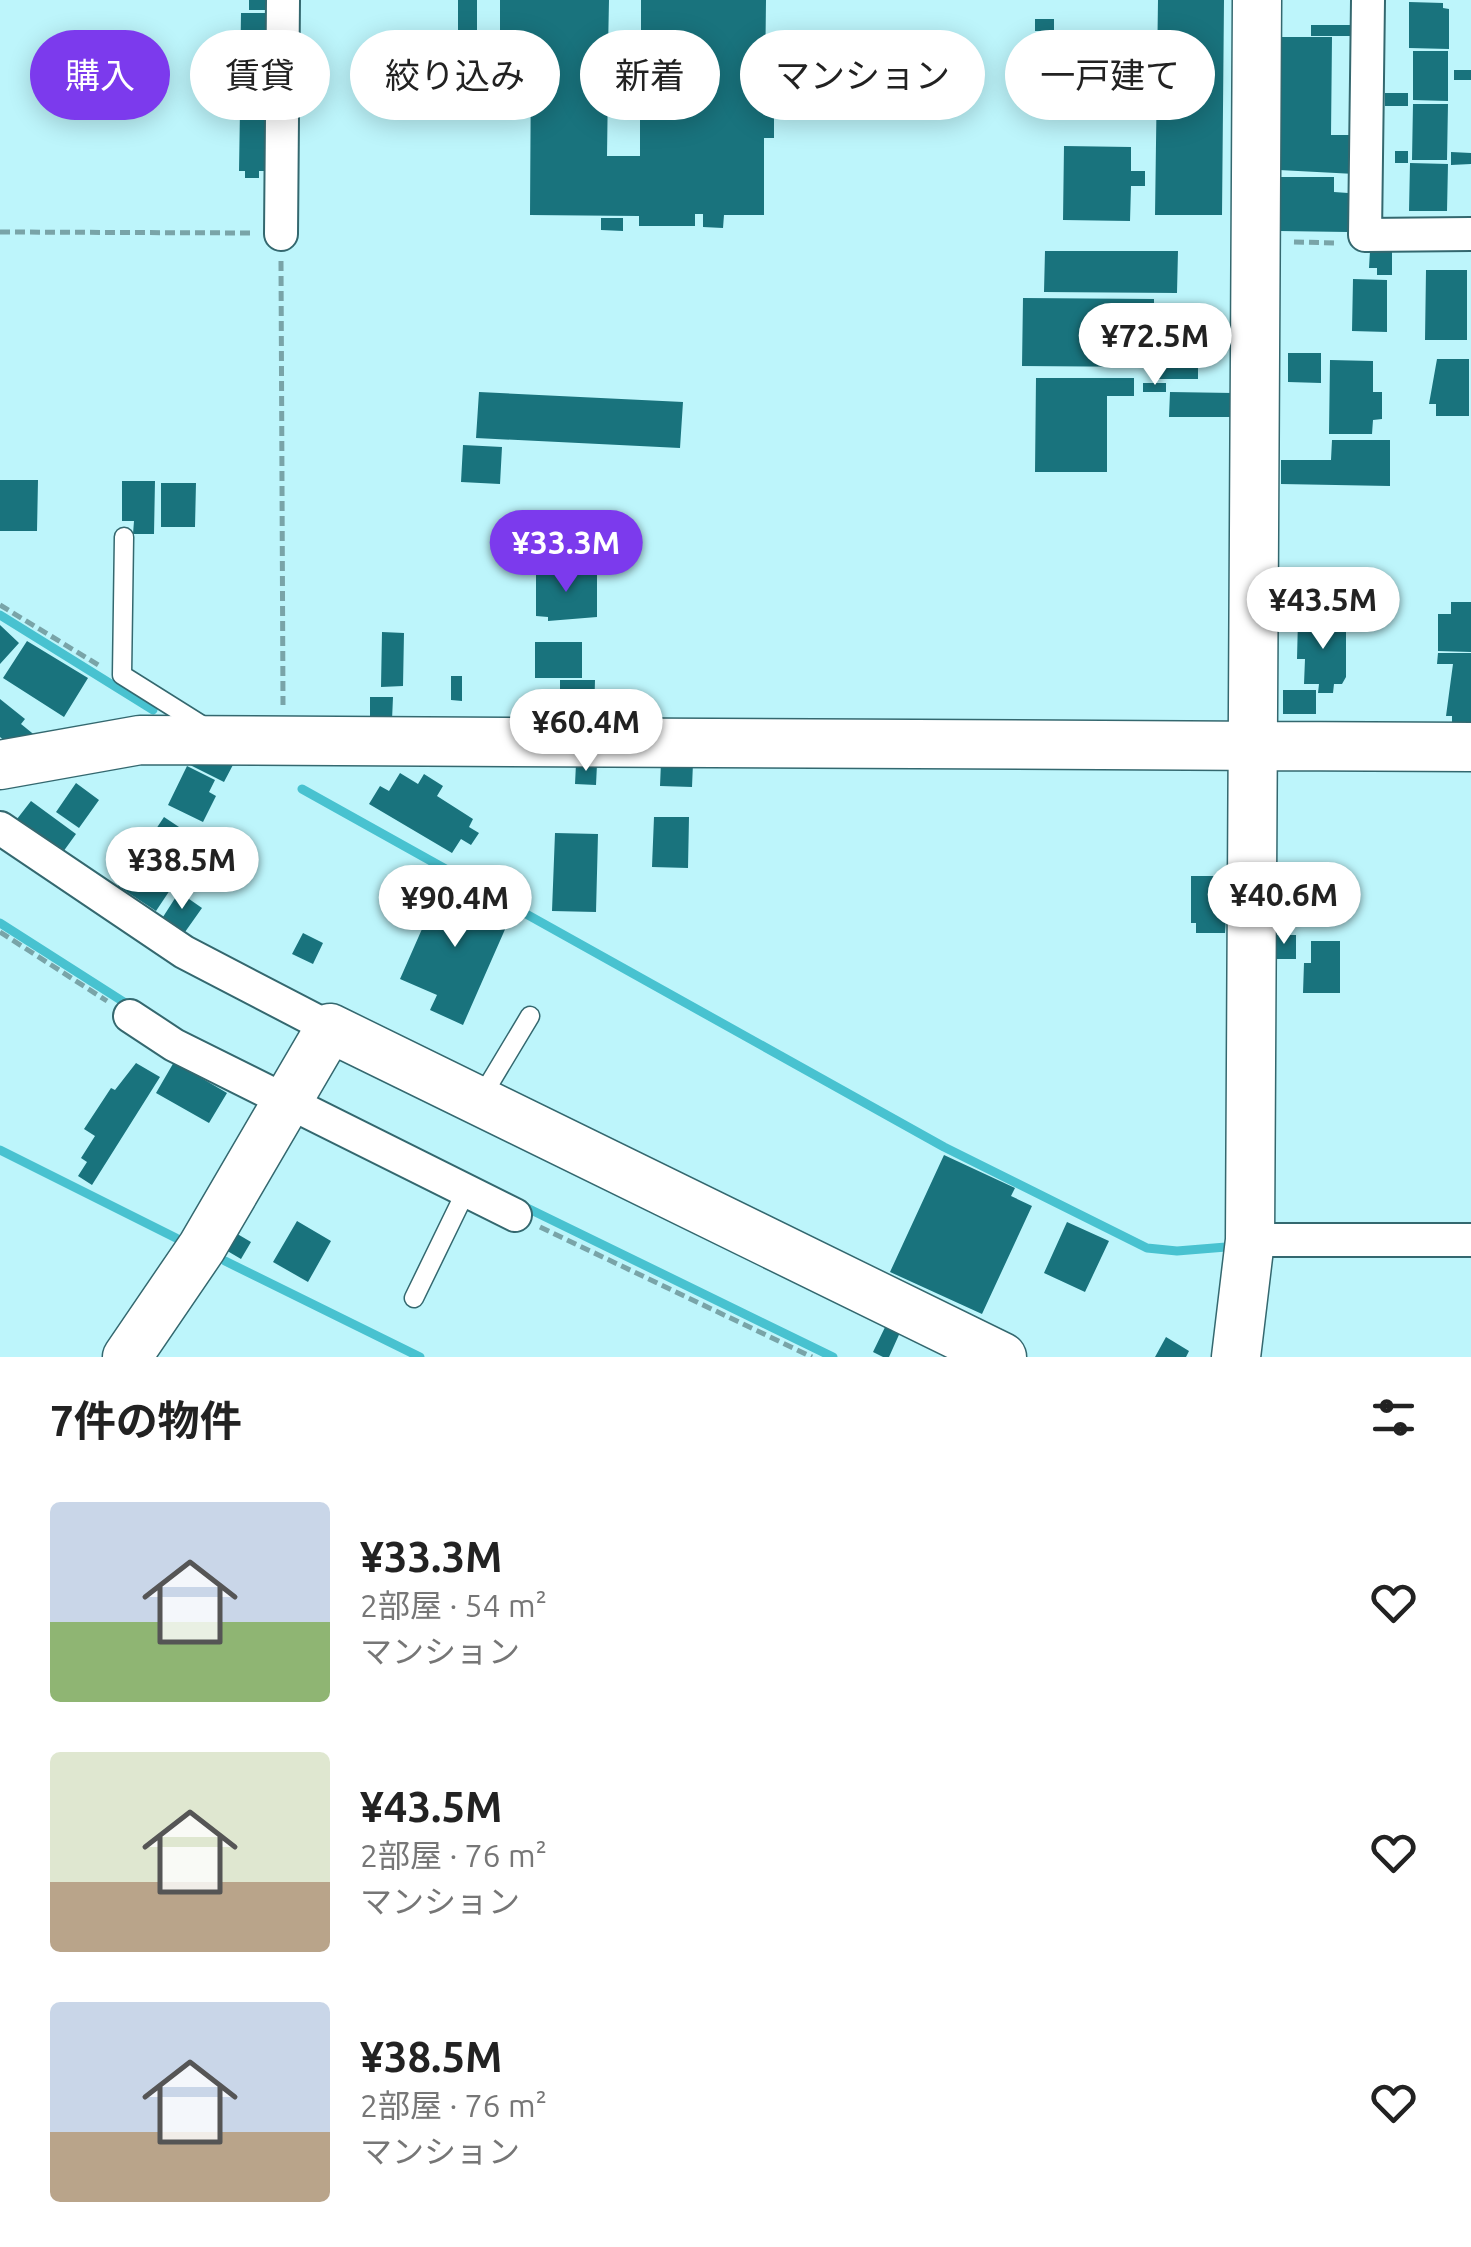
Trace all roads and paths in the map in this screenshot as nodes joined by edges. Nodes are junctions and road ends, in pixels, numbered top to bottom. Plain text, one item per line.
1 (282, 0) edge
2 (1257, 0) edge
3 (1368, 0) edge
4 (0, 232) edge
5 (281, 234) junction
6 (1365, 234) junction
7 (1471, 234) edge
8 (1256, 242) junction
9 (124, 537) dead end
10 (0, 606) edge
11 (122, 675) junction
12 (225, 740) junction
13 (284, 740) junction
14 (1253, 743) junction
15 (1471, 747) edge
16 (0, 765) edge
17 (0, 828) edge
18 (0, 932) edge
19 (130, 1016) joint
20 (530, 1016) dead end
21 (330, 1028) junction
22 (285, 1102) junction
23 (478, 1102) junction
24 (466, 1190) junction
25 (515, 1215) joint
26 (1250, 1240) junction
27 (1471, 1240) edge
28 (414, 1298) dead end
29 (127, 1357) edge
30 (812, 1357) edge
31 (1002, 1357) edge
32 (1236, 1357) edge

1 - 5 street
2 - 8 street
3 - 6 street
4 - 5 path
5 - 13 path
6 - 7 street
6 - 8 path
8 - 14 street
9 - 11 lane
10 - 11 path
11 - 12 lane
12 - 13 street
12 - 16 street
13 - 14 street
14 - 15 street
14 - 26 street
17 - 21 street
18 - 19 path
19 - 22 street
20 - 23 lane
21 - 22 street
21 - 23 street
22 - 24 street
22 - 29 street
23 - 31 street
24 - 25 street
24 - 28 lane
25 - 30 path
26 - 27 street
26 - 32 street

